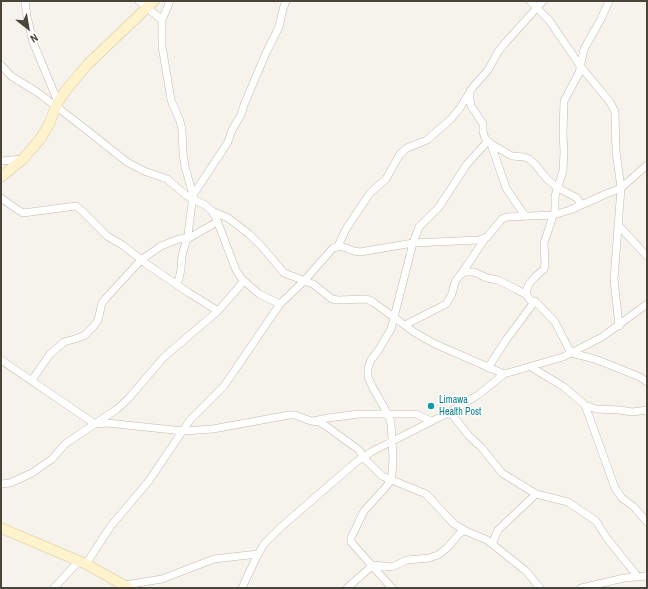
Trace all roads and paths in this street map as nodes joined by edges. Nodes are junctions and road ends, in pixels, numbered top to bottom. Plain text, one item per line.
1 (25, 1) edge
2 (170, 1) edge
3 (286, 1) edge
4 (530, 1) edge
5 (543, 1) edge
6 (609, 1) edge
7 (147, 3) edge
8 (536, 7) junction
9 (162, 20) junction
10 (1, 64) edge
11 (581, 66) junction
12 (470, 91) junction
13 (57, 104) junction
14 (490, 142) junction
15 (23, 160) junction
16 (1, 161) edge
17 (647, 165) edge
18 (1, 177) edge
19 (558, 188) junction
20 (622, 188) junction
21 (193, 197) junction
22 (1, 198) edge
23 (581, 205) junction
24 (212, 211) junction
25 (553, 215) junction
26 (525, 216) junction
27 (217, 222) junction
28 (619, 226) junction
29 (487, 237) junction
30 (187, 238) junction
31 (413, 243) junction
32 (338, 246) junction
33 (647, 256) edge
34 (141, 260) junction
35 (462, 273) junction
36 (244, 281) junction
37 (304, 281) junction
38 (176, 284) junction
39 (527, 295) junction
40 (535, 302) junction
41 (280, 304) junction
42 (647, 304) edge
43 (218, 310) junction
44 (394, 317) junction
45 (404, 325) junction
46 (619, 326) junction
47 (571, 353) junction
48 (1, 360) edge
49 (531, 367) junction
50 (488, 368) junction
51 (504, 374) junction
52 (32, 380) junction
53 (647, 382) edge
54 (585, 405) junction
55 (647, 410) edge
56 (450, 412) junction
57 (388, 414) junction
58 (311, 421) junction
59 (431, 421) junction
60 (95, 424) junction
61 (183, 431) junction
62 (392, 441) junction
63 (359, 450) junction
64 (371, 452) junction
65 (364, 457) junction
66 (390, 480) junction
67 (1, 484) edge
68 (536, 494) junction
69 (647, 522) edge
70 (1, 528) edge
71 (465, 531) junction
72 (491, 542) junction
73 (258, 554) junction
74 (83, 562) junction
75 (373, 565) junction
76 (647, 576) edge
77 (638, 577) junction
78 (127, 587) edge
79 (54, 588) edge
80 (242, 588) edge
81 (347, 588) edge
82 (392, 588) edge
83 (540, 588) edge
84 (581, 588) edge

1 - 13 street
2 - 9 street
3 - 21 street
4 - 8 street
5 - 8 street
6 - 11 street
7 - 9 street
7 - 13 street
8 - 11 street
8 - 12 street
9 - 21 street
10 - 13 street
11 - 19 street
11 - 20 street
12 - 14 street
12 - 32 street
13 - 15 street
13 - 21 street
14 - 19 street
14 - 26 street
14 - 31 street
15 - 16 street
15 - 18 street
17 - 20 street
19 - 23 street
19 - 25 street
20 - 23 street
20 - 28 street
21 - 24 street
21 - 30 street
22 - 34 street
23 - 25 street
24 - 27 street
24 - 37 street
25 - 26 street
25 - 39 street
26 - 29 street
27 - 30 street
27 - 36 street
28 - 33 street
28 - 46 street
29 - 31 street
29 - 35 street
30 - 34 street
30 - 38 street
31 - 32 street
31 - 44 street
32 - 37 street
34 - 38 street
34 - 52 street
35 - 39 street
35 - 45 street
36 - 41 street
36 - 43 street
37 - 41 street
37 - 44 street
38 - 43 street
39 - 40 street
40 - 47 street
40 - 50 street
41 - 61 street
42 - 46 street
43 - 60 street
44 - 45 street
44 - 57 street
45 - 50 street
46 - 47 street
47 - 49 street
47 - 53 street
48 - 52 street
49 - 51 street
49 - 54 street
50 - 51 street
51 - 56 street
52 - 60 street
54 - 55 street
54 - 69 street
56 - 59 street
56 - 68 street
57 - 58 street
57 - 59 street
57 - 62 street
58 - 61 street
58 - 63 street
59 - 62 street
60 - 61 street
60 - 67 street
61 - 74 street
62 - 64 street
62 - 66 street
63 - 64 street
63 - 65 street
64 - 65 street
65 - 66 street
65 - 73 street
66 - 71 street
66 - 75 street
68 - 72 street
68 - 77 street
70 - 74 street
71 - 72 street
71 - 75 street
72 - 83 street
73 - 78 street
73 - 80 street
74 - 78 street
74 - 79 street
75 - 81 street
75 - 82 street
76 - 77 street
77 - 84 street

